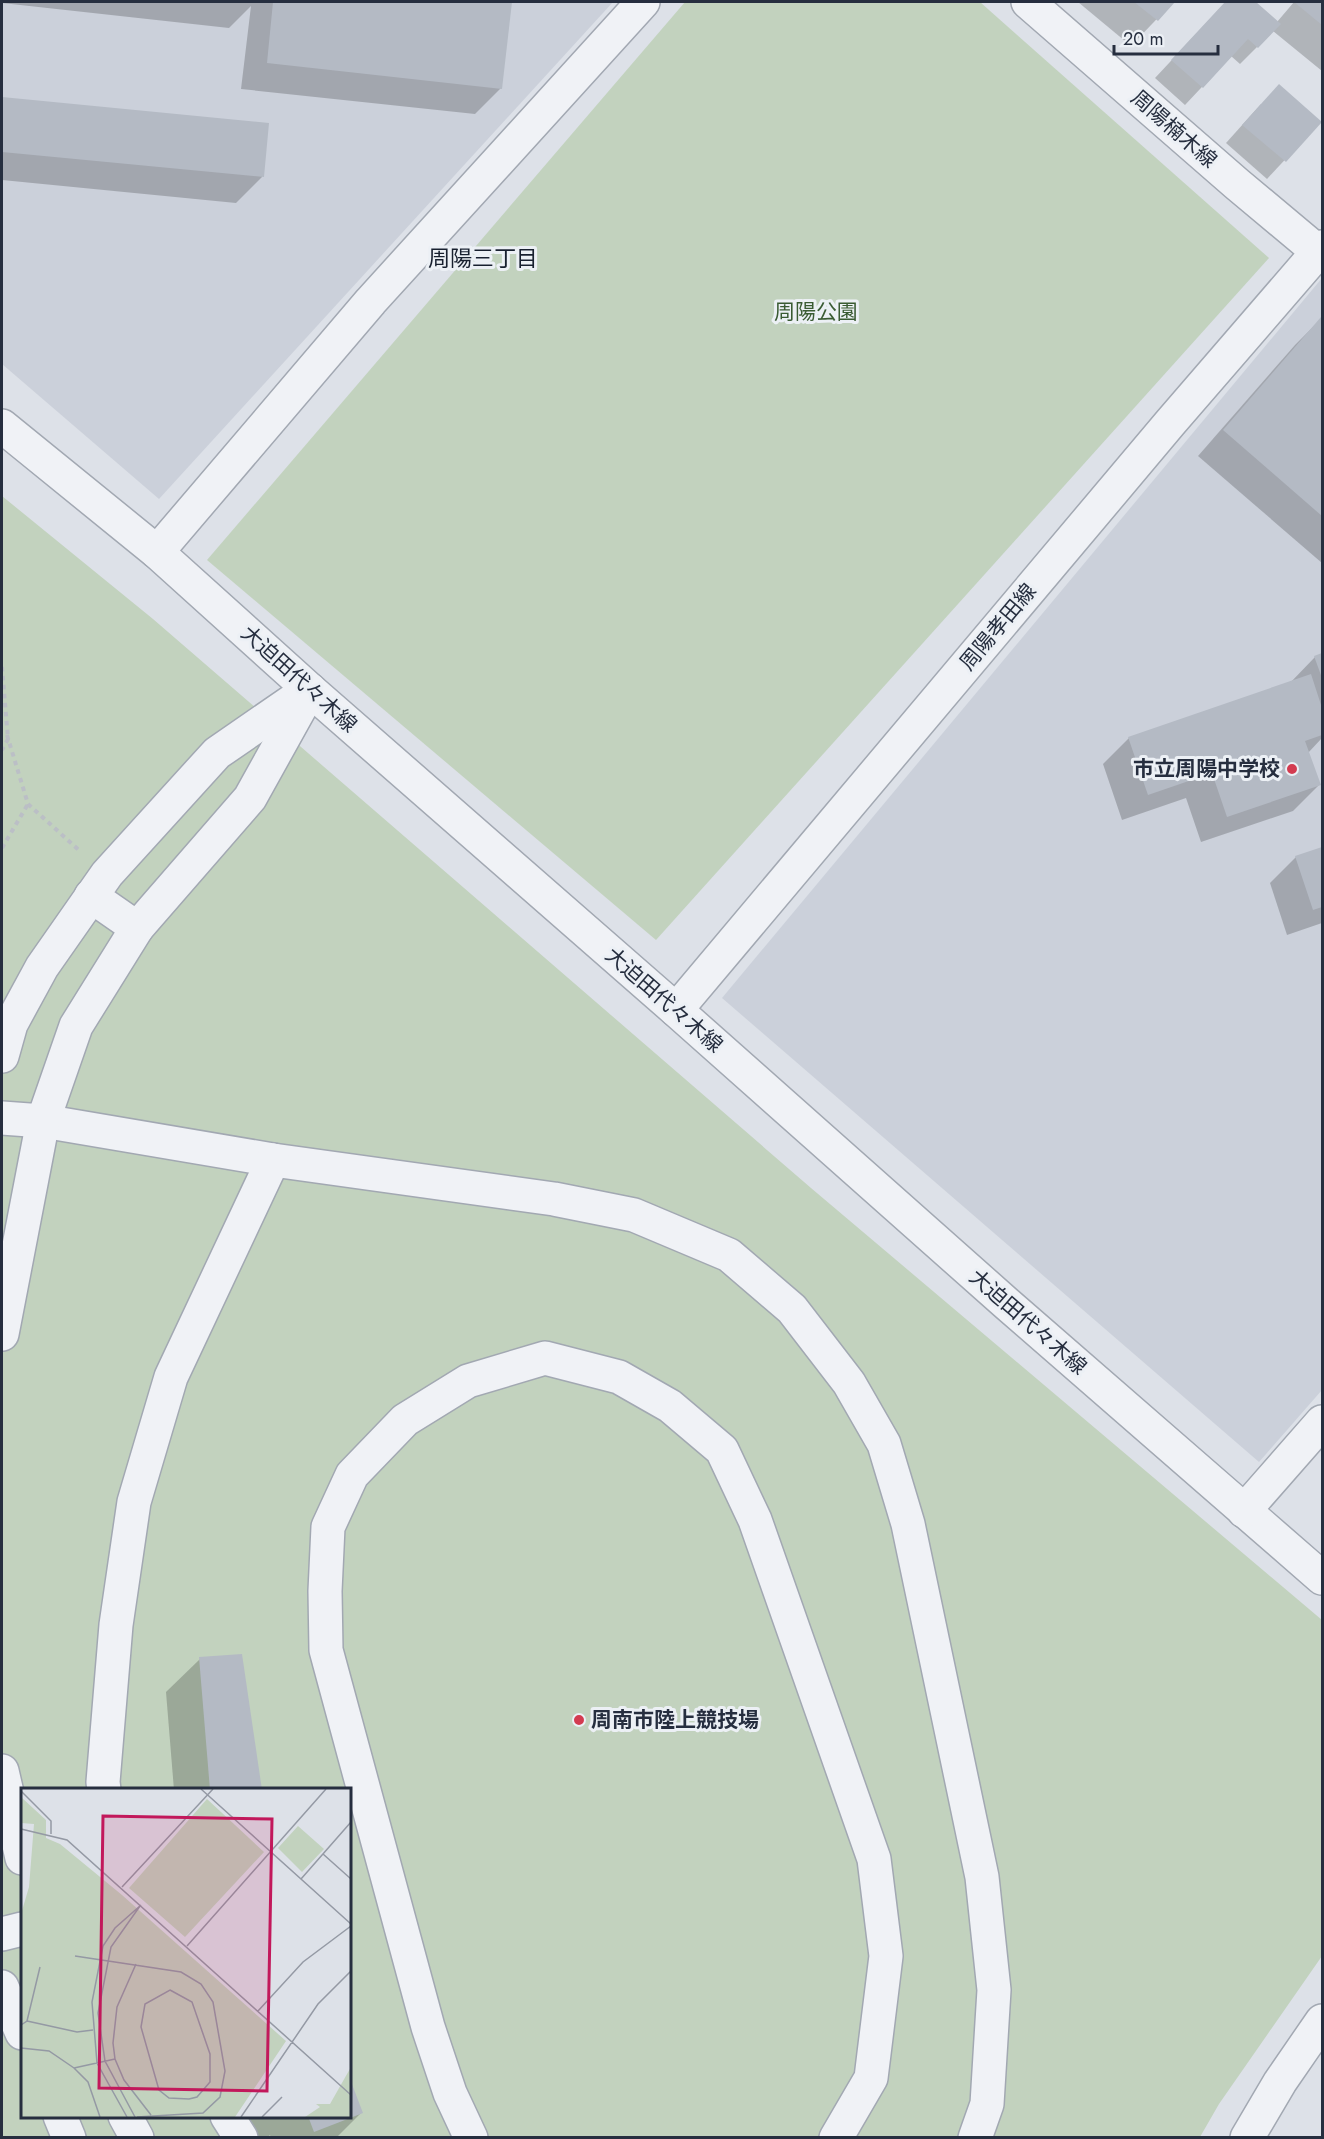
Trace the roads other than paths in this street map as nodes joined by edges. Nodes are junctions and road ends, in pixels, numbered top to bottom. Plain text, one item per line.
1 (643, 2) edge
2 (1028, 2) edge
3 (1321, 251) edge
4 (2, 426) edge
5 (157, 552) junction
6 (310, 690) junction
7 (99, 885) junction
8 (137, 928) junction
9 (676, 1010) junction
10 (2, 1056) edge
11 (2, 1118) edge
12 (43, 1121) junction
13 (273, 1160) junction
14 (2, 1334) edge
15 (1323, 1422) edge
16 (1244, 1511) junction
17 (1323, 1578) edge
18 (2, 1771) edge
19 (104, 1788) edge
20 (21, 1854) edge
21 (21, 1929) edge
22 (2, 1934) edge
23 (2, 1987) edge
24 (1323, 2021) edge
25 (21, 2031) edge
26 (61, 2118) edge
27 (126, 2118) edge
28 (228, 2118) edge
29 (69, 2138) edge
30 (137, 2138) edge
31 (240, 2138) edge
32 (471, 2138) edge
33 (836, 2138) edge
34 (975, 2138) edge
35 (1247, 2138) edge

1 - 5 street
2 - 3 street, 周陽楠木線
3 - 9 street, 周陽孝田線
4 - 5 street, 大迫田代々木線
5 - 6 street, 大迫田代々木線
6 - 7 street
6 - 8 street
6 - 9 street, 大迫田代々木線
7 - 8 street
7 - 10 street
8 - 12 street
9 - 16 street, 大迫田代々木線
11 - 12 street
12 - 13 street
12 - 14 street
13 - 19 street
13 - 34 street
15 - 16 street
16 - 17 street, 大迫田代々木線
18 - 20 street
21 - 22 street
23 - 25 street
24 - 35 street
26 - 29 street
27 - 30 street
28 - 31 street
32 - 33 street

